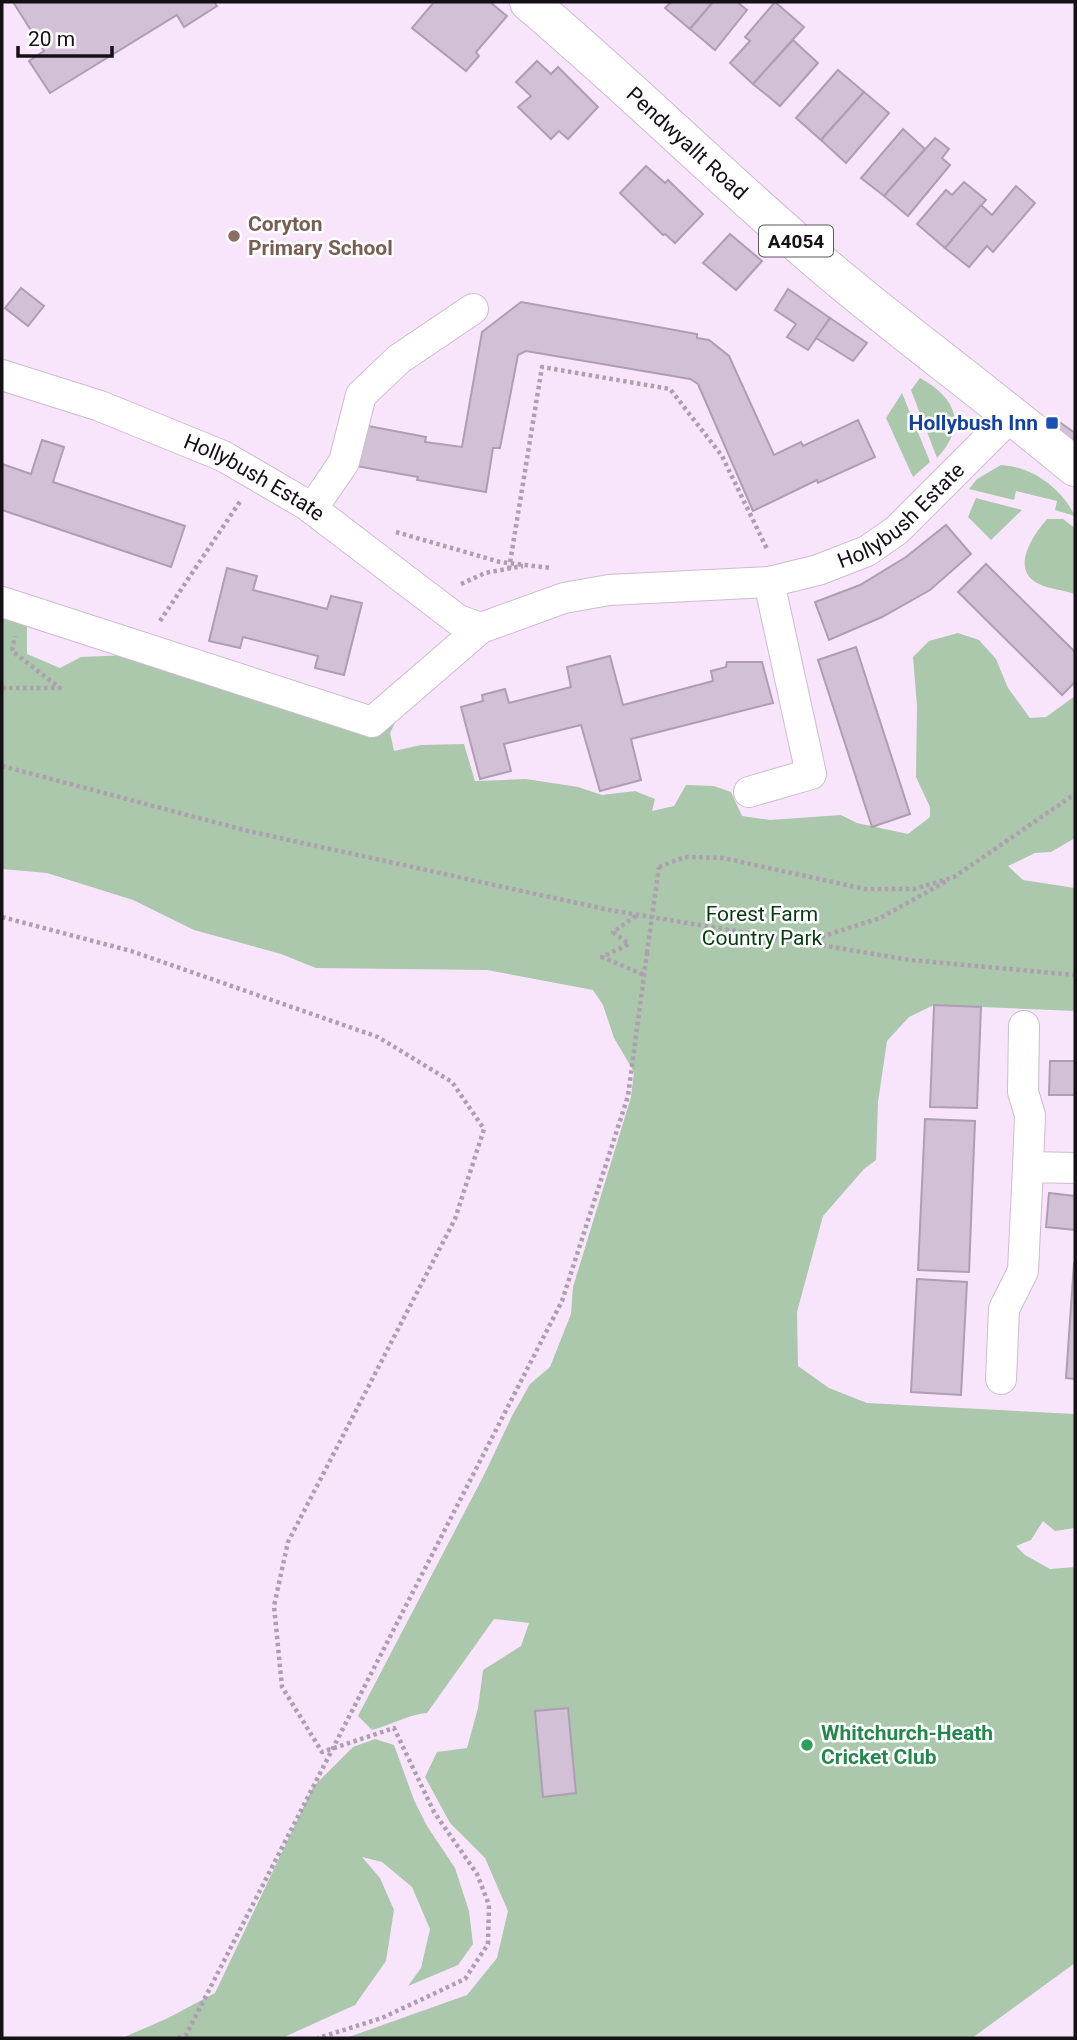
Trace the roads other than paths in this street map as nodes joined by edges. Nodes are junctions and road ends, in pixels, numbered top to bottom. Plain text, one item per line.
1 (530, 2) edge
2 (473, 309) dead end
3 (2, 375) edge
4 (1013, 414) junction
5 (1075, 467) edge
6 (312, 509) junction
7 (775, 580) junction
8 (11, 605) edge
9 (481, 628) junction
10 (749, 792) dead end
11 (1024, 1026) dead end
12 (1028, 1167) junction
13 (1075, 1168) edge
14 (1001, 1379) dead end

1 - 4 main road, Pendwyallt Road / A4054
2 - 6 street
3 - 6 street, Hollybush Estate
4 - 5 main road, Pendwyallt Road / A4054
4 - 7 street, Hollybush Estate
6 - 9 street, Hollybush Estate
7 - 9 street, Hollybush Estate
7 - 10 street
8 - 9 street, Hollybush Estate
11 - 12 street
12 - 13 street
12 - 14 street

